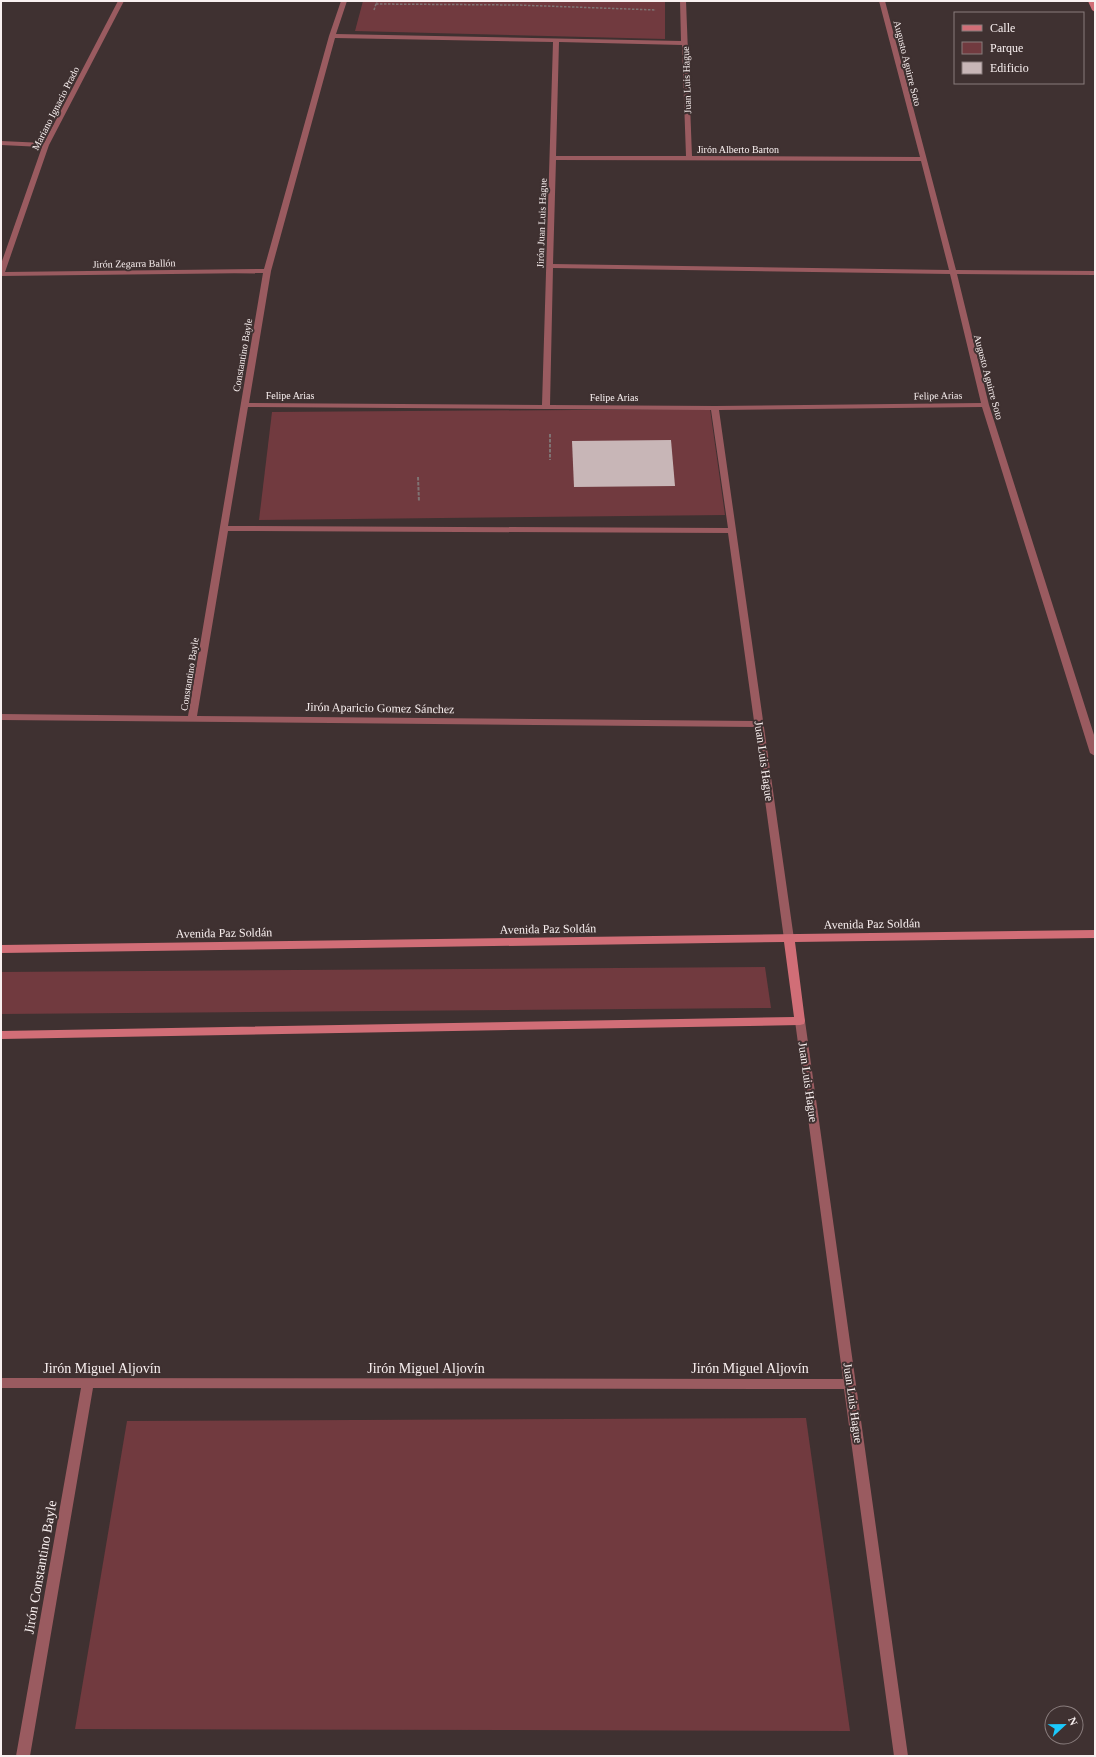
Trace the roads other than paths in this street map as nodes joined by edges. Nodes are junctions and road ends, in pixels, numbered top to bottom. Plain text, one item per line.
1 (121, 1) edge
2 (344, 1) edge
3 (683, 1) edge
4 (882, 1) edge
5 (1092, 1) edge
6 (1095, 10) edge
7 (332, 36) junction
8 (556, 41) junction
9 (684, 44) junction
10 (1, 143) edge
11 (46, 145) junction
12 (553, 158) junction
13 (689, 159) junction
14 (922, 159) junction
15 (550, 266) junction
16 (267, 271) junction
17 (953, 272) junction
18 (1095, 273) edge
19 (1, 274) edge
20 (985, 404) junction
21 (244, 405) junction
22 (546, 407) junction
23 (715, 408) junction
24 (224, 528) junction
25 (732, 532) junction
26 (1, 716) edge
27 (192, 718) junction
28 (759, 724) junction
29 (1095, 753) edge
30 (1095, 934) edge
31 (789, 938) junction
32 (1, 949) edge
33 (800, 1021) junction
34 (1, 1036) edge
35 (1, 1383) edge
36 (88, 1383) junction
37 (850, 1384) junction
38 (22, 1756) edge
39 (901, 1756) edge

1 - 11 street, Mariano Ignacio Prado
2 - 7 street, Constantino Bayle
3 - 9 street, Juan Luis Hague
4 - 14 street, Augusto Aguirre Soto
5 - 6 street
7 - 8 street
7 - 16 street, Constantino Bayle
8 - 9 street
8 - 12 street, Jirón Juan Luis Hague
9 - 13 street, Juan Luis Hague
10 - 11 street
11 - 19 street, Mariano Ignacio Prado
12 - 13 street, Jirón Alberto Barton
12 - 15 street, Jirón Juan Luis Hague
13 - 14 street, Jirón Alberto Barton
14 - 17 street, Augusto Aguirre Soto
15 - 17 street
15 - 22 street, Jirón Juan Luis Hague
16 - 19 street, Jirón Zegarra Ballón
16 - 21 street, Constantino Bayle
17 - 18 street
17 - 20 street, Augusto Aguirre Soto
20 - 23 street, Felipe Arias
20 - 29 street, Augusto Aguirre Soto
21 - 22 street, Felipe Arias
21 - 24 street, Constantino Bayle
22 - 23 street, Felipe Arias
23 - 25 street, Juan Luis Hague
24 - 25 street
24 - 27 street, Constantino Bayle
25 - 28 street, Juan Luis Hague
26 - 27 street, Jirón Aparicio Gomez Sánchez
27 - 28 street, Jirón Aparicio Gomez Sánchez
28 - 31 street, Juan Luis Hague
30 - 31 street, Avenida Paz Soldán
31 - 32 street, Avenida Paz Soldán
31 - 33 street, Juan Luis Hague
33 - 34 street
33 - 37 street, Juan Luis Hague
35 - 36 street, Jirón Miguel Aljovín
36 - 37 street, Jirón Miguel Aljovín
36 - 38 street, Jirón Constantino Bayle
37 - 39 street, Juan Luis Hague

